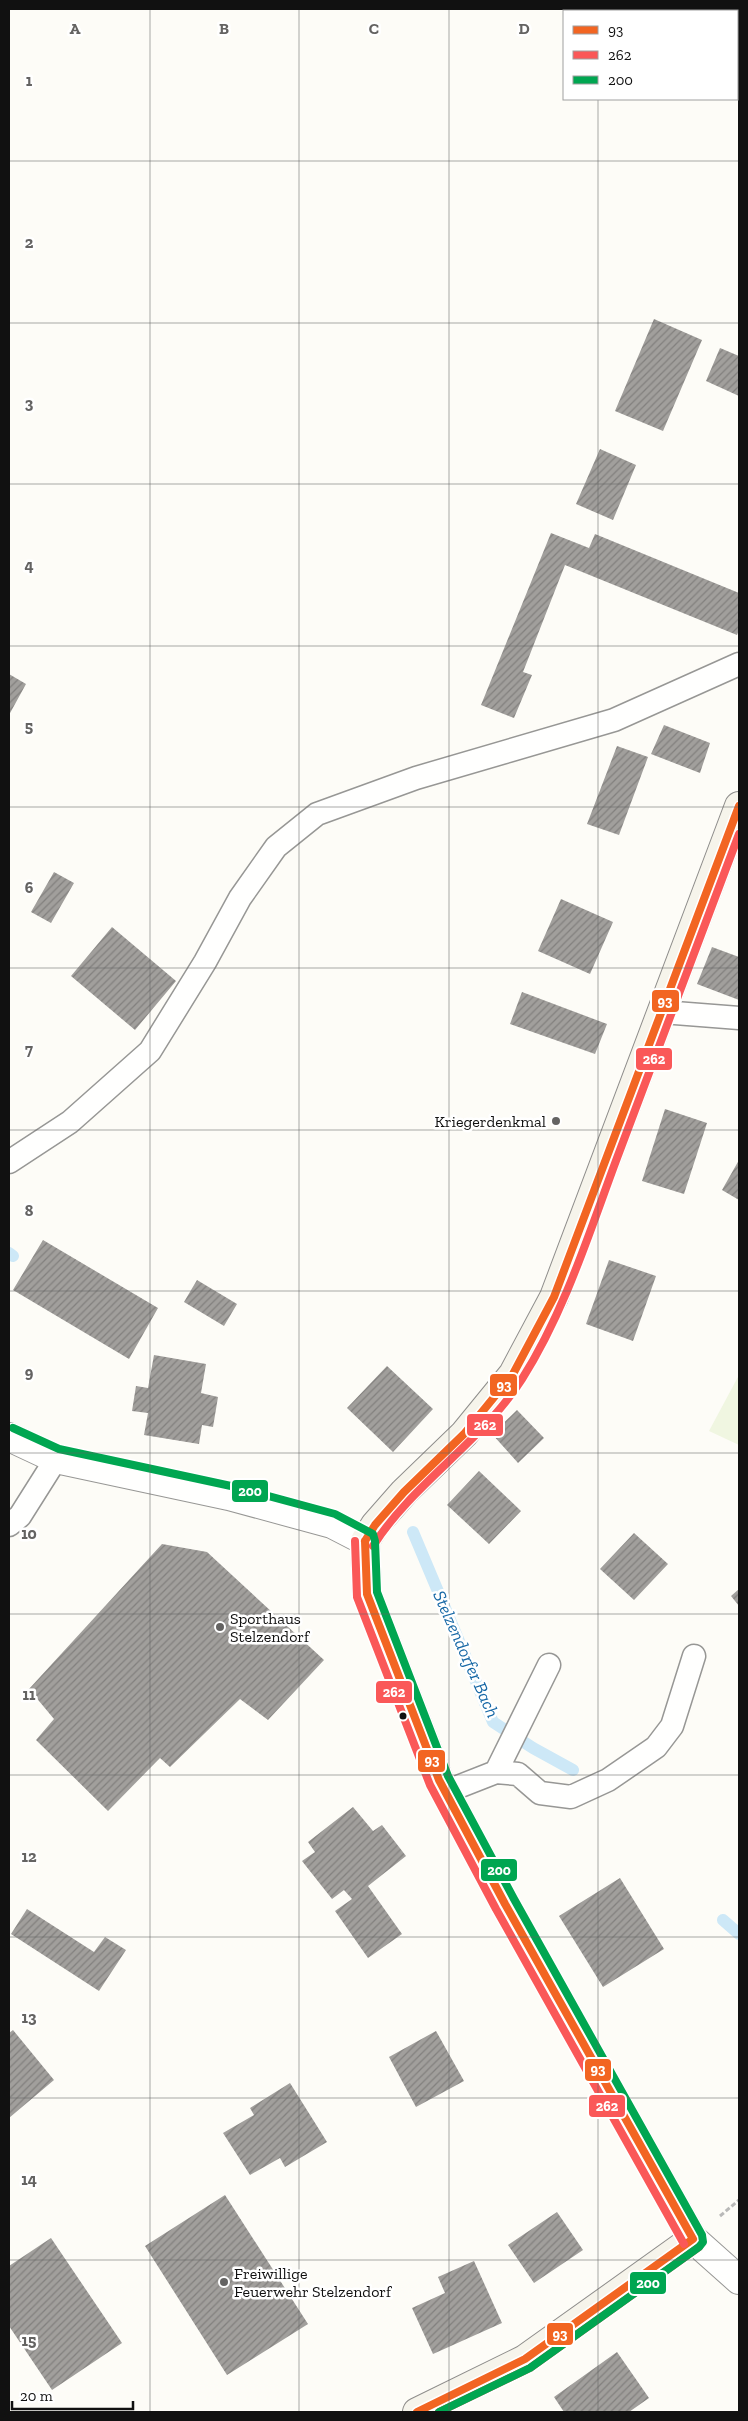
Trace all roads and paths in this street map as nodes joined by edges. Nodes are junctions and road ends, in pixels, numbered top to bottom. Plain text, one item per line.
1 (739, 664) edge
2 (739, 806) edge
3 (662, 1012) junction
4 (739, 1018) edge
5 (9, 1162) edge
6 (9, 1437) edge
7 (56, 1459) junction
8 (9, 1525) edge
9 (365, 1541) junction
10 (694, 1656) dead end
11 (549, 1665) dead end
12 (496, 1772) junction
13 (445, 1792) junction
14 (693, 2239) junction
15 (739, 2280) edge
16 (417, 2412) edge

1 - 5 lane
2 - 3 main road
3 - 4 lane
3 - 9 main road
6 - 7 street
7 - 8 lane
7 - 9 street
9 - 13 main road
10 - 12 lane
11 - 12 lane
12 - 13 lane
13 - 14 main road
14 - 15 street
14 - 16 main road

